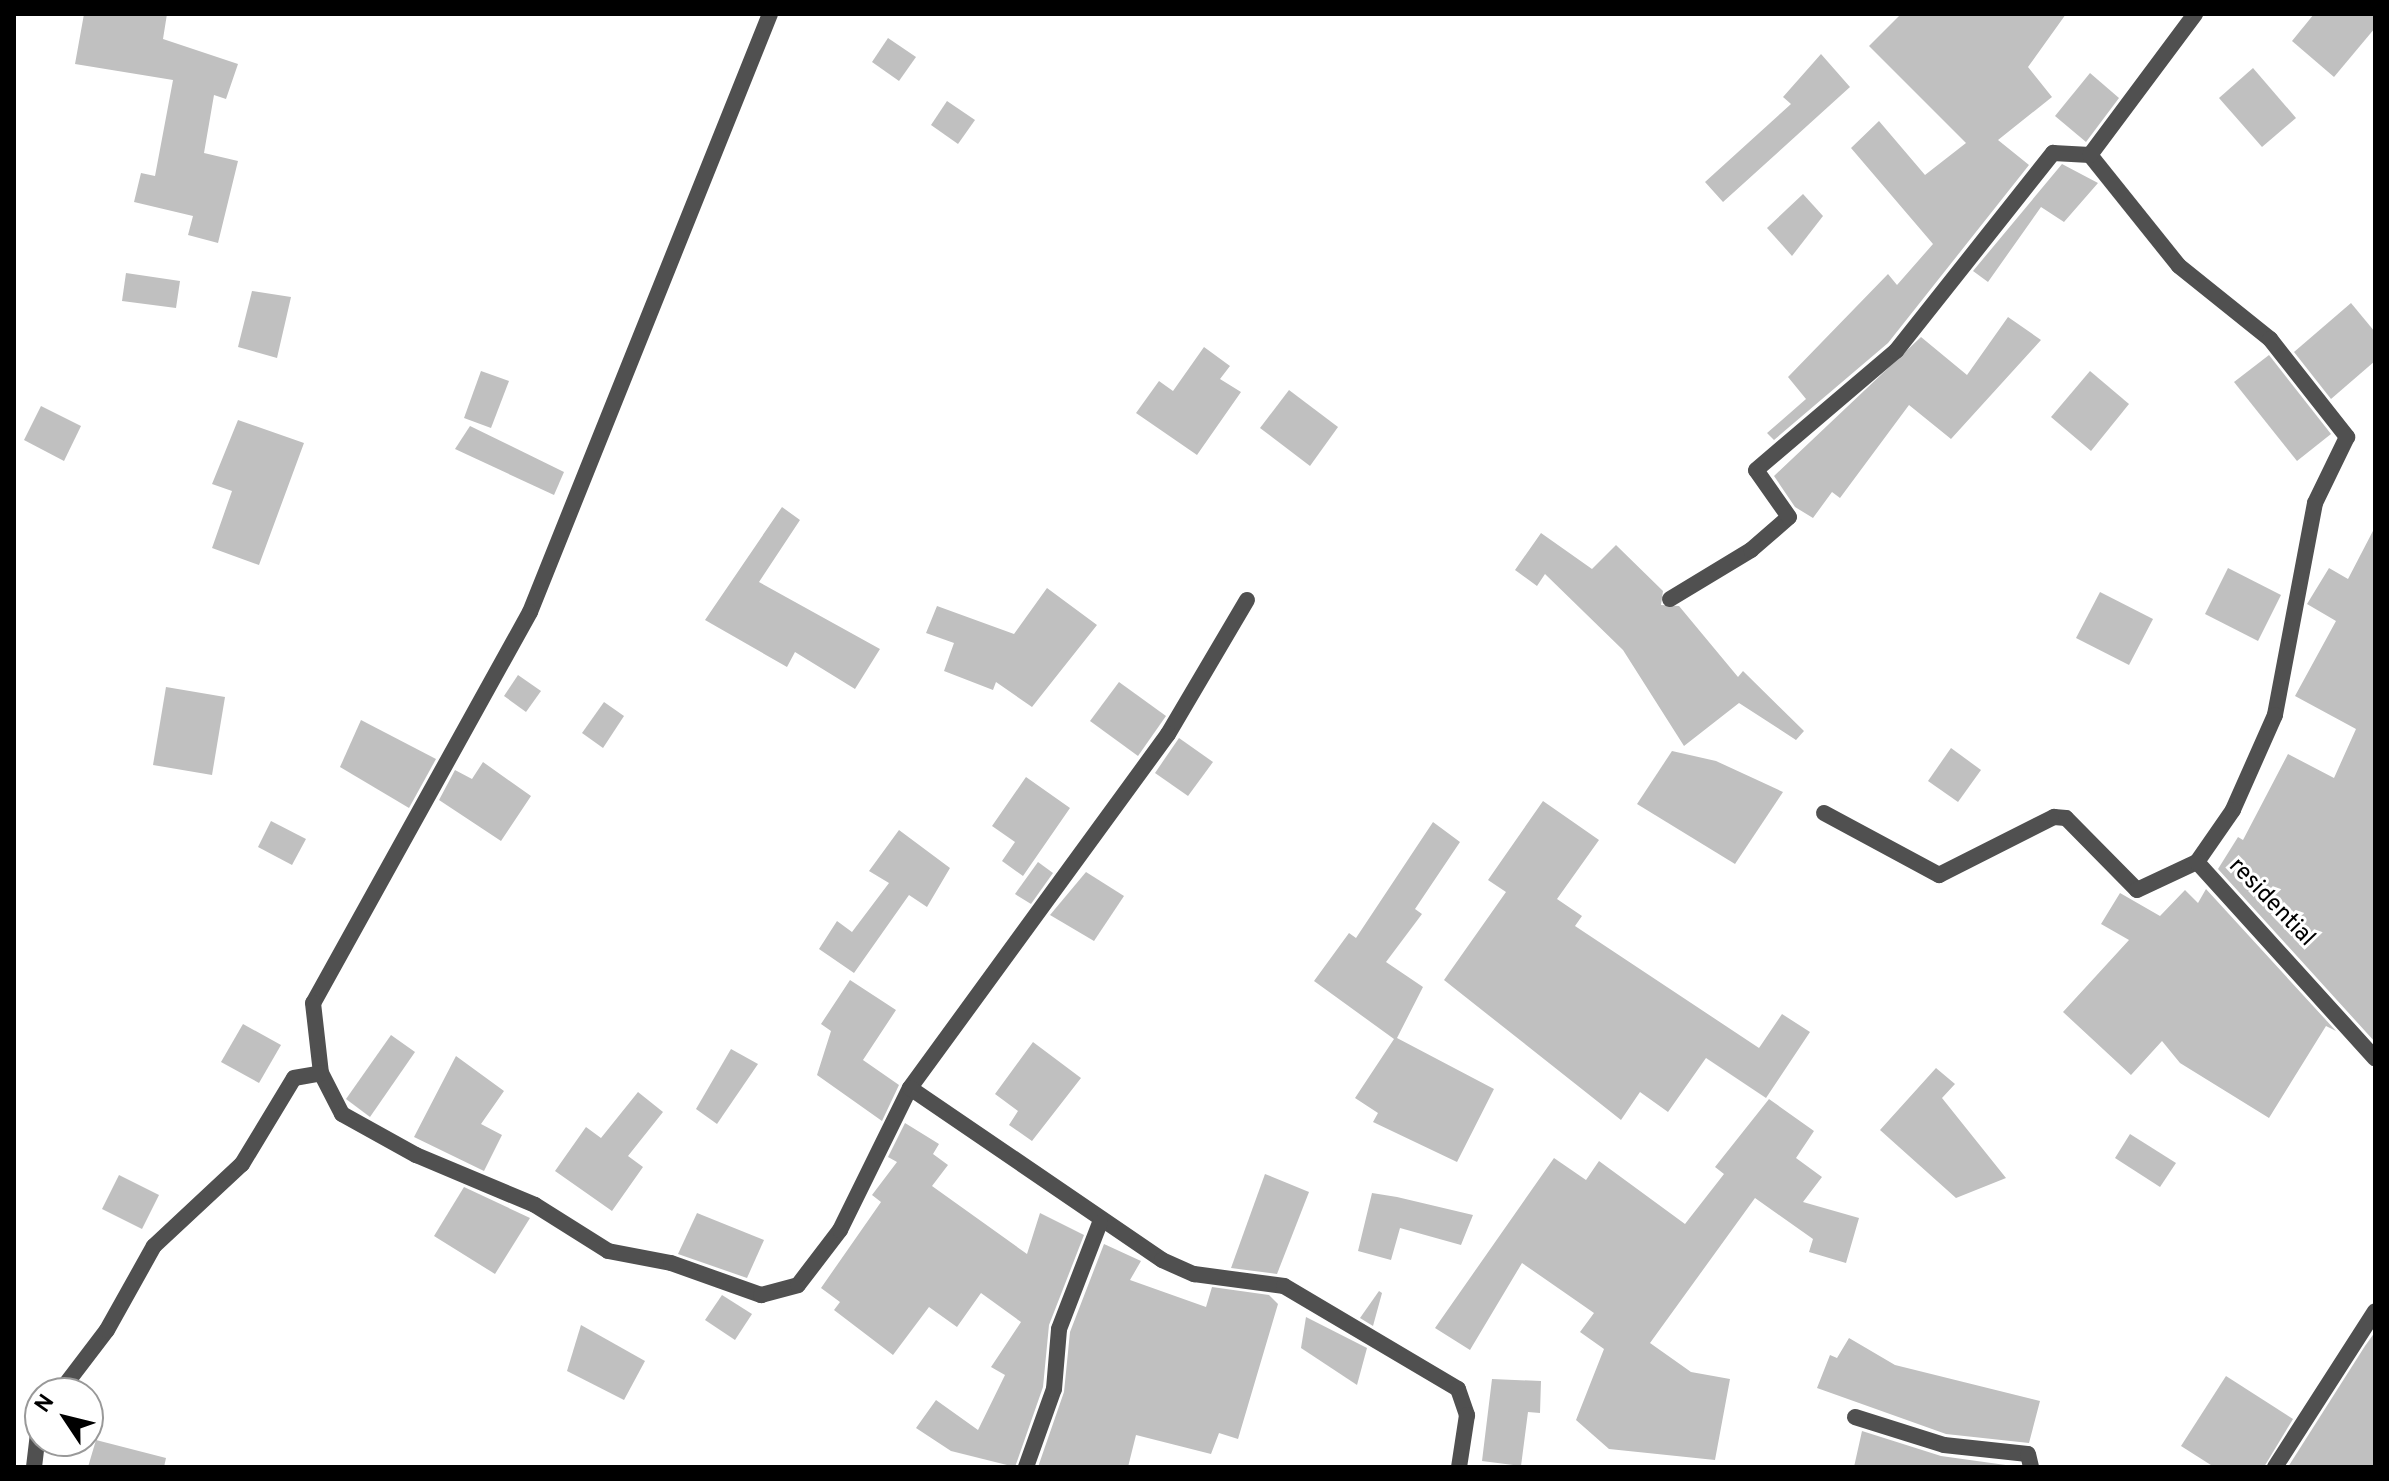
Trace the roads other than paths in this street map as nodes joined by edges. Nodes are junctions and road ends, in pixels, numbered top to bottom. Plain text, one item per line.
1 (770, 14) edge
2 (2195, 14) edge
3 (2090, 155) junction
4 (1670, 599) dead end
5 (1247, 600) dead end
6 (1824, 813) dead end
7 (2197, 862) junction
8 (2375, 1058) edge
9 (321, 1073) junction
10 (910, 1088) junction
11 (1100, 1223) junction
12 (2375, 1311) edge
13 (71, 1377) edge
14 (1855, 1417) dead end
15 (1026, 1467) edge
16 (1459, 1467) edge
17 (2031, 1467) edge
18 (2275, 1467) edge

1 - 9 street
2 - 3 street
3 - 4 street
3 - 7 street
5 - 10 street
6 - 7 street, residential
7 - 8 street, residential
9 - 10 street
9 - 13 street
10 - 11 street
11 - 15 street
11 - 16 street
12 - 18 street
14 - 17 street

